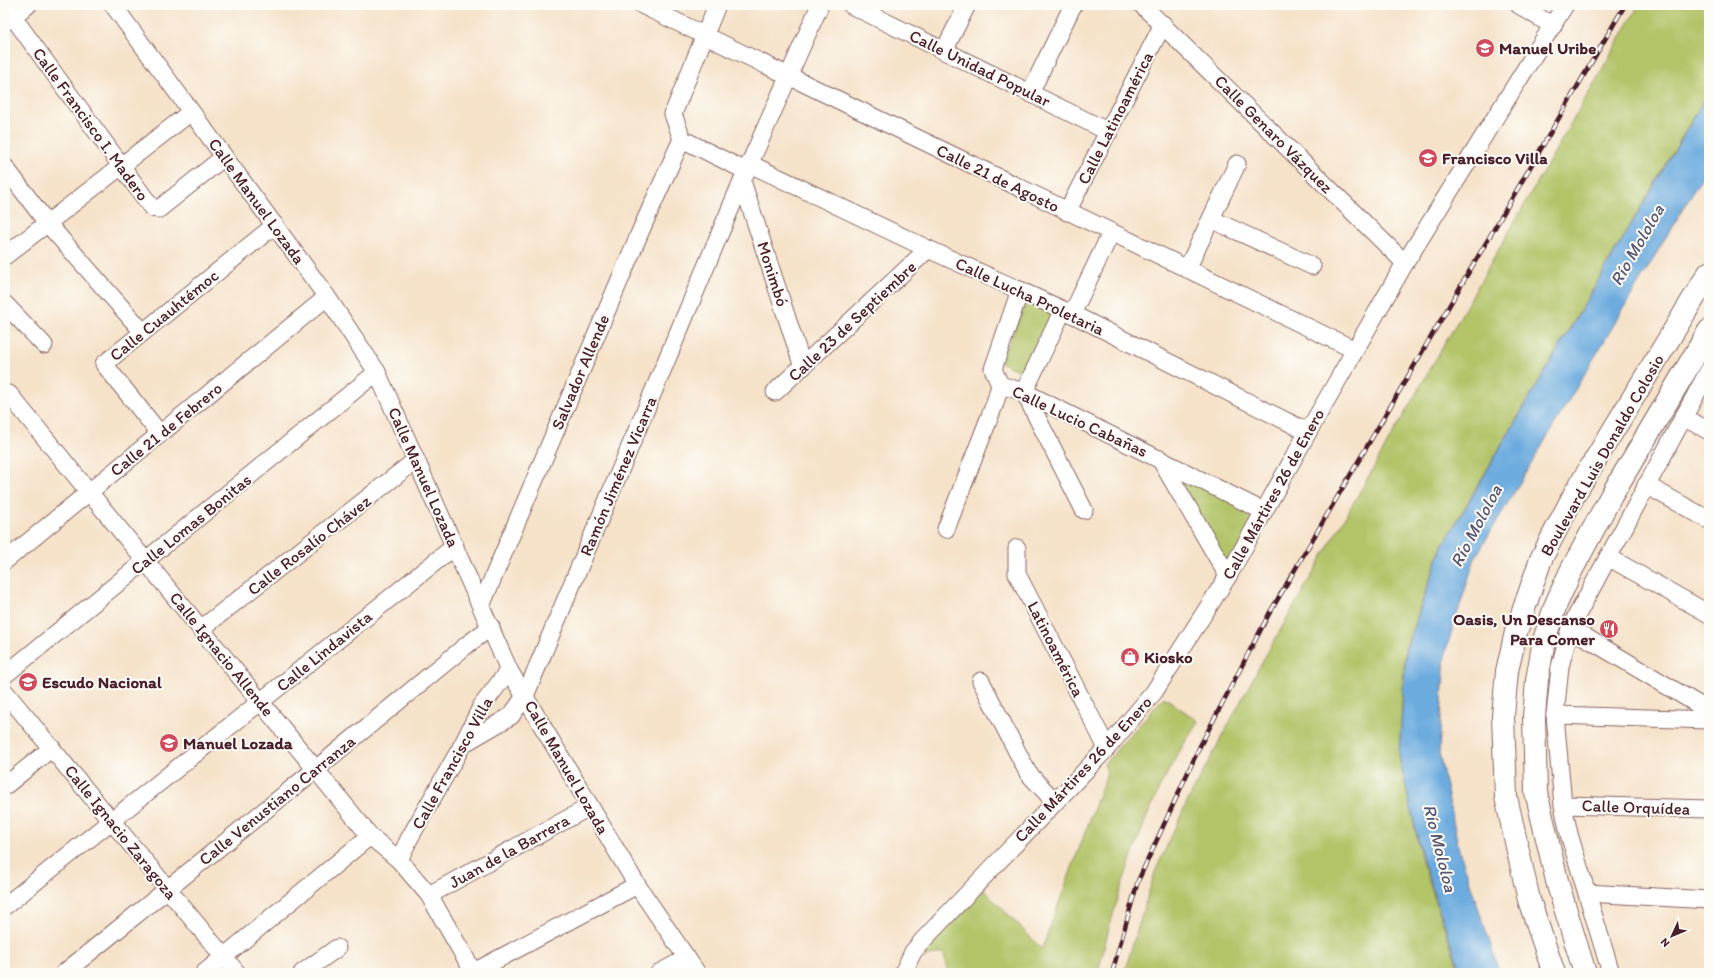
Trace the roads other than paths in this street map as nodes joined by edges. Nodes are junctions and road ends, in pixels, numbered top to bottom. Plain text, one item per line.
1 (28, 5) edge
2 (113, 5) edge
3 (642, 5) edge
4 (717, 5) edge
5 (820, 5) edge
6 (851, 5) edge
7 (967, 5) edge
8 (1073, 5) edge
9 (1142, 5) edge
10 (1519, 5) edge
11 (1565, 5) edge
12 (8, 15) edge
13 (1163, 24) junction
14 (1553, 26) junction
15 (704, 36) junction
16 (944, 51) junction
17 (788, 76) junction
18 (1030, 93) junction
19 (190, 112) junction
20 (1109, 132) junction
21 (682, 140) junction
22 (224, 157) junction
23 (1237, 164) dead end
24 (121, 166) junction
25 (5, 167) edge
26 (746, 172) junction
27 (1067, 212) junction
28 (1211, 219) junction
29 (47, 223) junction
30 (275, 225) junction
31 (1111, 233) junction
32 (928, 249) junction
33 (5, 256) edge
34 (1406, 263) junction
35 (1312, 266) dead end
36 (1187, 269) junction
37 (1709, 273) edge
38 (1020, 290) junction
39 (327, 296) junction
40 (5, 304) edge
41 (1068, 312) junction
42 (1709, 331) edge
43 (143, 332) junction
44 (44, 345) dead end
45 (1355, 350) junction
46 (803, 367) junction
47 (1709, 370) edge
48 (377, 372) junction
49 (1000, 385) junction
50 (775, 392) dead end
51 (1024, 392) junction
52 (7, 394) edge
53 (1683, 417) junction
54 (1709, 431) edge
55 (1308, 432) junction
56 (160, 434) junction
57 (1160, 459) junction
58 (416, 460) junction
59 (1646, 486) junction
60 (89, 492) junction
61 (1084, 510) dead end
62 (1263, 511) junction
63 (1709, 520) edge
64 (946, 529) dead end
65 (455, 546) junction
66 (1017, 548) dead end
67 (1608, 557) junction
68 (5, 561) edge
69 (145, 561) junction
70 (1228, 576) junction
71 (482, 606) junction
72 (1709, 614) edge
73 (491, 627) junction
74 (1570, 628) junction
75 (202, 629) junction
76 (509, 670) junction
77 (5, 675) edge
78 (981, 681) dead end
79 (5, 692) edge
80 (525, 696) junction
81 (261, 702) junction
82 (1709, 711) edge
83 (1555, 715) junction
84 (1709, 720) edge
85 (463, 744) junction
86 (52, 748) junction
87 (1107, 748) junction
88 (316, 769) junction
89 (5, 786) edge
90 (1055, 802) junction
91 (1563, 805) junction
92 (589, 807) junction
93 (1709, 809) edge
94 (112, 821) junction
95 (370, 836) junction
96 (399, 860) junction
97 (637, 885) junction
98 (168, 889) junction
99 (1587, 893) junction
100 (429, 896) junction
101 (1709, 900) edge
102 (5, 906) edge
103 (337, 948) dead end
104 (224, 957) junction
105 (687, 958) junction
106 (1586, 972) edge
107 (64, 973) edge
108 (204, 973) edge
109 (237, 973) edge
110 (302, 973) edge
111 (473, 973) edge
112 (659, 973) edge
113 (697, 973) edge
114 (903, 973) edge
115 (1554, 973) edge
116 (1611, 973) edge

1 - 12 street
2 - 19 street, Calle Manuel Lozada
3 - 15 street, Calle 21 de Agosto
4 - 15 street
5 - 17 street, Ramón Jiménez Vicarra
6 - 16 street, Calle Unidad Popular
7 - 16 street
8 - 18 street
9 - 13 street, Calle Genaro Vázquez
10 - 14 street
11 - 14 street, Calle Mártires 26 de Enero
12 - 24 street, Calle Francisco I. Madero
13 - 20 street, Calle Latinoamérica
13 - 34 street, Calle Genaro Vázquez
14 - 34 street, Calle Mártires 26 de Enero
15 - 17 street, Calle 21 de Agosto
15 - 21 street
16 - 18 street, Calle Unidad Popular
17 - 26 street, Ramón Jiménez Vicarra
17 - 27 street, Calle 21 de Agosto
18 - 20 street, Calle Unidad Popular
19 - 22 street, Calle Manuel Lozada
19 - 24 street
20 - 27 street, Calle Latinoamérica
21 - 26 street, Calle Lucha Proletaria
21 - 71 street, Salvador Allende
22 - 24 street, Calle Francisco I. Madero
22 - 30 street, Calle Manuel Lozada
23 - 28 street
24 - 29 street
25 - 29 street
26 - 32 street, Calle Lucha Proletaria
26 - 46 street, Monimbó
26 - 80 street, Ramón Jiménez Vicarra
27 - 31 street, Calle 21 de Agosto
28 - 35 street
28 - 36 street
29 - 33 street
29 - 43 street
30 - 39 street, Calle Manuel Lozada
30 - 43 street, Calle Cuauhtémoc
31 - 36 street, Calle 21 de Agosto
31 - 41 street
32 - 38 street, Calle Lucha Proletaria
32 - 46 street, Calle 23 de Septiembre
34 - 45 street, Calle Mártires 26 de Enero
36 - 45 street, Calle 21 de Agosto
37 - 115 main road, Boulevard Luis Donaldo Colosio
38 - 41 street, Calle Lucha Proletaria
38 - 49 street
39 - 48 street, Calle Manuel Lozada
39 - 56 street, Calle 21 de Febrero
40 - 44 street
41 - 51 street
41 - 55 street, Calle Lucha Proletaria
42 - 106 main road, Boulevard Luis Donaldo Colosio
43 - 56 street, Calle Cuauhtémoc
45 - 55 street, Calle Mártires 26 de Enero
46 - 50 street, Calle 23 de Septiembre
47 - 53 street
48 - 58 street, Calle Manuel Lozada
48 - 69 street, Calle Lomas Bonitas
49 - 51 street, Calle Lucio Cabañas
49 - 64 street
51 - 57 street, Calle Lucio Cabañas
51 - 61 street
52 - 60 street, Calle Ignacio Allende
53 - 54 street
53 - 59 street
55 - 62 street, Calle Mártires 26 de Enero
56 - 60 street, Calle 21 de Febrero
57 - 62 street, Calle Lucio Cabañas
57 - 70 street, Calle Lucio Cabañas
58 - 65 street, Calle Manuel Lozada
58 - 75 street, Calle Rosalío Chávez
59 - 63 street
59 - 67 street
60 - 68 street, Calle 21 de Febrero
60 - 69 street, Calle Ignacio Allende
62 - 70 street, Calle Mártires 26 de Enero
65 - 71 street, Calle Manuel Lozada
65 - 81 street, Calle Lindavista
66 - 87 street, Latinoamérica
67 - 72 street
67 - 74 street
69 - 75 street, Calle Ignacio Allende
69 - 77 street, Calle Lomas Bonitas
70 - 87 street, Calle Mártires 26 de Enero
71 - 73 street, Calle Manuel Lozada
73 - 76 street, Calle Manuel Lozada
73 - 88 street, Calle Venustiano Carranza
74 - 82 street
74 - 83 street
75 - 81 street, Calle Ignacio Allende
76 - 80 street, Calle Manuel Lozada
76 - 85 street, Calle Francisco Villa
78 - 90 street
79 - 86 street, Calle Ignacio Zaragoza
80 - 85 street, Ramón Jiménez Vicarra
80 - 92 street, Calle Manuel Lozada
81 - 88 street, Calle Ignacio Allende
81 - 94 street, Calle Lindavista
83 - 84 street
83 - 91 street
85 - 96 street, Calle Francisco Villa
86 - 89 street
86 - 94 street, Calle Ignacio Zaragoza
87 - 90 street, Calle Mártires 26 de Enero
88 - 95 street, Calle Ignacio Allende
88 - 98 street, Calle Venustiano Carranza
90 - 114 street, Calle Mártires 26 de Enero
91 - 93 street, Calle Orquídea
91 - 99 street
92 - 97 street, Calle Manuel Lozada
92 - 100 street, Juan de la Barrera
94 - 98 street, Calle Ignacio Zaragoza
94 - 102 street, Calle Lindavista
95 - 96 street, Calle Ignacio Allende
95 - 104 street
96 - 100 street, Calle Ignacio Allende
97 - 105 street, Calle Manuel Lozada
97 - 111 street
98 - 104 street, Calle Ignacio Zaragoza
98 - 107 street, Calle Venustiano Carranza
99 - 101 street
99 - 116 street
100 - 111 street, Calle Ignacio Allende
103 - 110 street
104 - 108 street
104 - 109 street, Calle Ignacio Zaragoza
105 - 112 street
105 - 113 street, Calle Manuel Lozada

